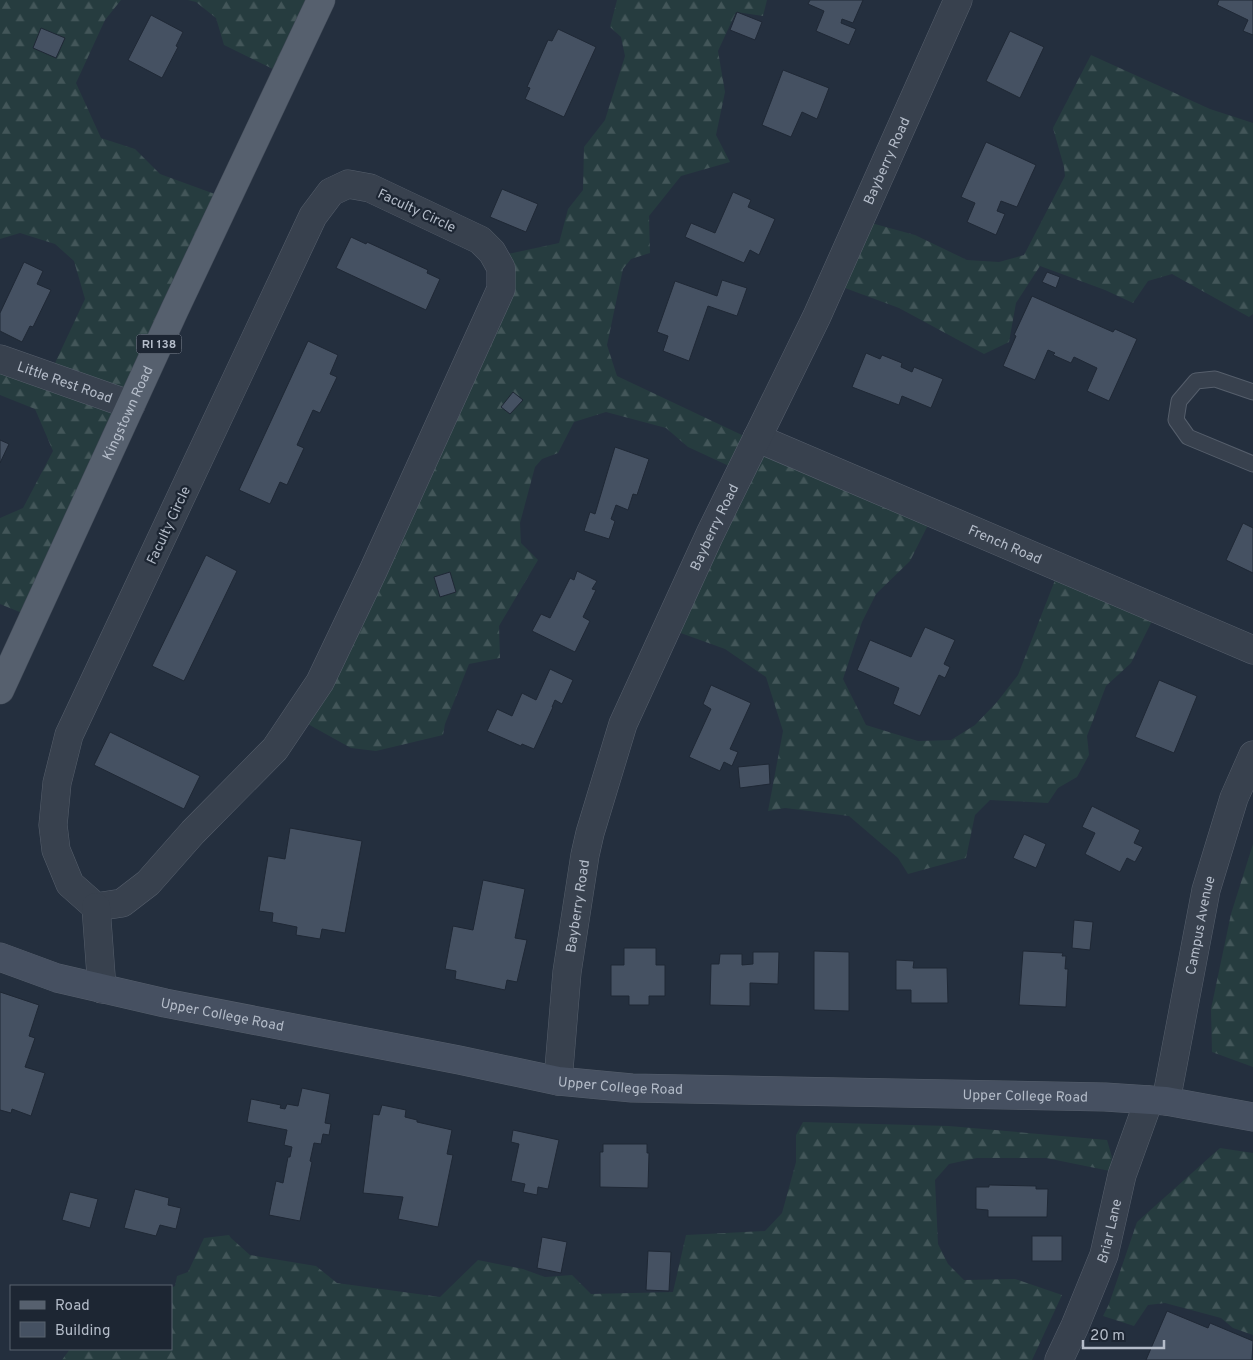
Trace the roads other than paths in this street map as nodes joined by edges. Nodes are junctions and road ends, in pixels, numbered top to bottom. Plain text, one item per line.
1 (321, 0) edge
2 (958, 0) edge
3 (0, 359) edge
4 (1253, 392) edge
5 (131, 405) junction
6 (757, 438) junction
7 (1253, 464) edge
8 (1253, 650) edge
9 (0, 690) edge
10 (1253, 755) edge
11 (96, 906) junction
12 (0, 957) edge
13 (102, 989) junction
14 (558, 1081) junction
15 (1157, 1100) junction
16 (1253, 1117) edge
17 (1059, 1360) edge

1 - 5 main road, Kingstown Road / RI 138
2 - 6 street, Bayberry Road
3 - 5 street, Little Rest Road
4 - 7 lane
5 - 9 main road, Kingstown Road / RI 138
6 - 8 street, French Road
6 - 14 street, Bayberry Road
10 - 15 street, Campus Avenue
11 - 11 street, Faculty Circle
11 - 13 street
12 - 13 street, Upper College Road
13 - 14 street, Upper College Road
14 - 15 street, Upper College Road
15 - 16 street, Upper College Road
15 - 17 street, Briar Lane

